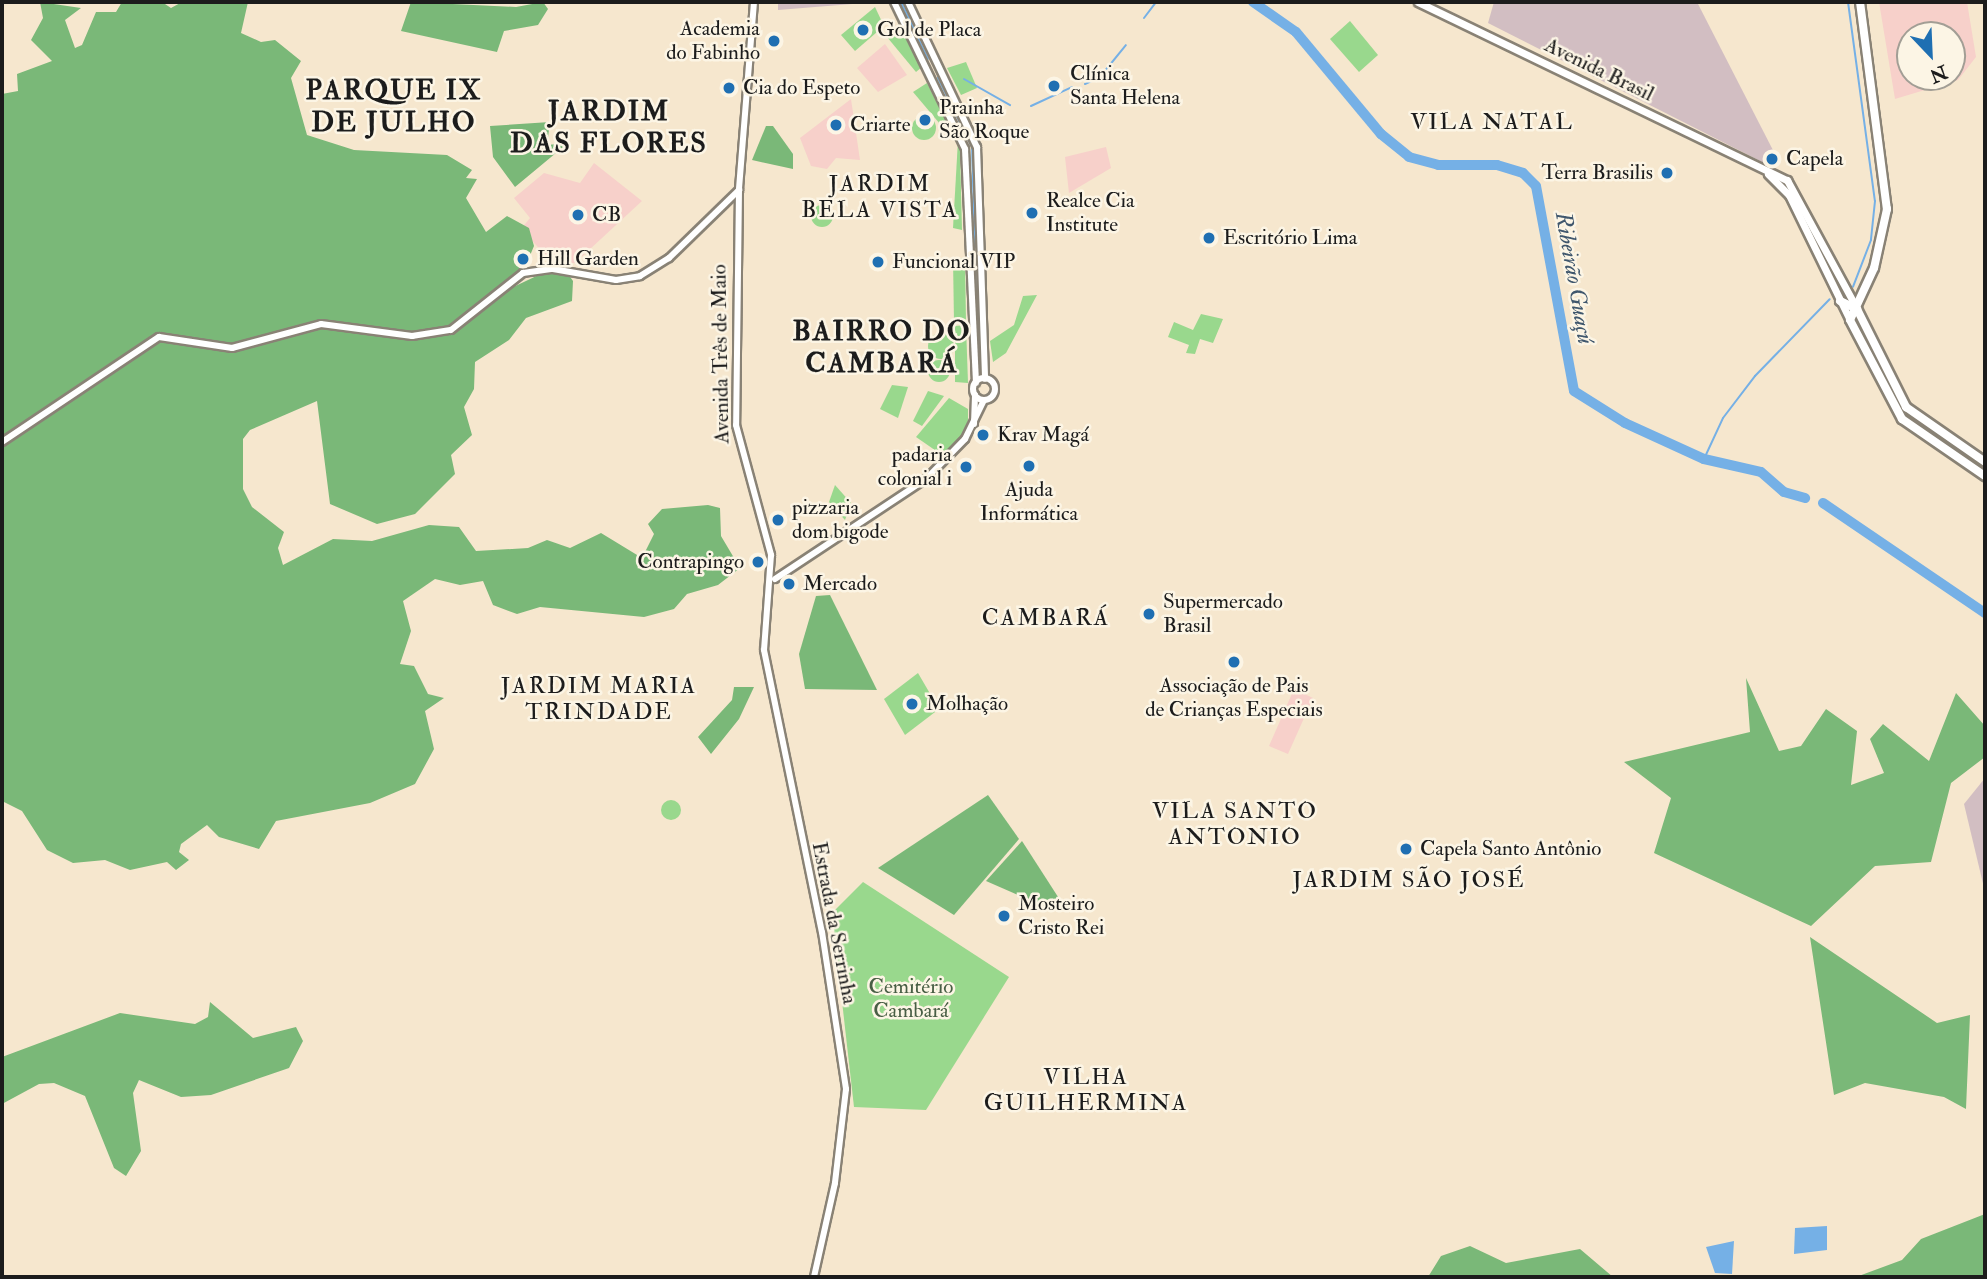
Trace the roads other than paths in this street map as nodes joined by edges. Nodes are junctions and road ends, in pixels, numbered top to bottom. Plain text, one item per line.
1 (754, 2) edge
2 (894, 2) edge
3 (908, 2) edge
4 (1418, 2) edge
5 (1860, 2) edge
6 (1765, 171) junction
7 (739, 190) junction
8 (728, 200) junction
9 (738, 213) junction
10 (1840, 300) junction
11 (1857, 309) junction
12 (1850, 320) junction
13 (985, 379) junction
14 (976, 383) junction
15 (975, 396) junction
16 (984, 400) junction
17 (974, 424) junction
18 (2, 442) edge
19 (1985, 462) edge
20 (1985, 476) edge
21 (775, 579) junction
22 (797, 824) joint
23 (814, 1277) edge

1 - 7 street, Avenida Três de Maio
2 - 14 street
3 - 13 street
4 - 6 main road, Avenida Brasil
5 - 11 highway
6 - 10 main road
6 - 11 main road
7 - 8 street
7 - 9 street, Avenida Três de Maio
8 - 9 street
8 - 18 street
9 - 21 street, Avenida Três de Maio
10 - 11 highway
10 - 12 main road
11 - 12 highway
11 - 19 highway
12 - 20 highway
13 - 14 street
13 - 16 street
14 - 15 street
15 - 16 street
15 - 17 street
16 - 17 street
17 - 21 street
21 - 22 street, Avenida Três de Maio
22 - 23 street, Estrada da Serrinha

